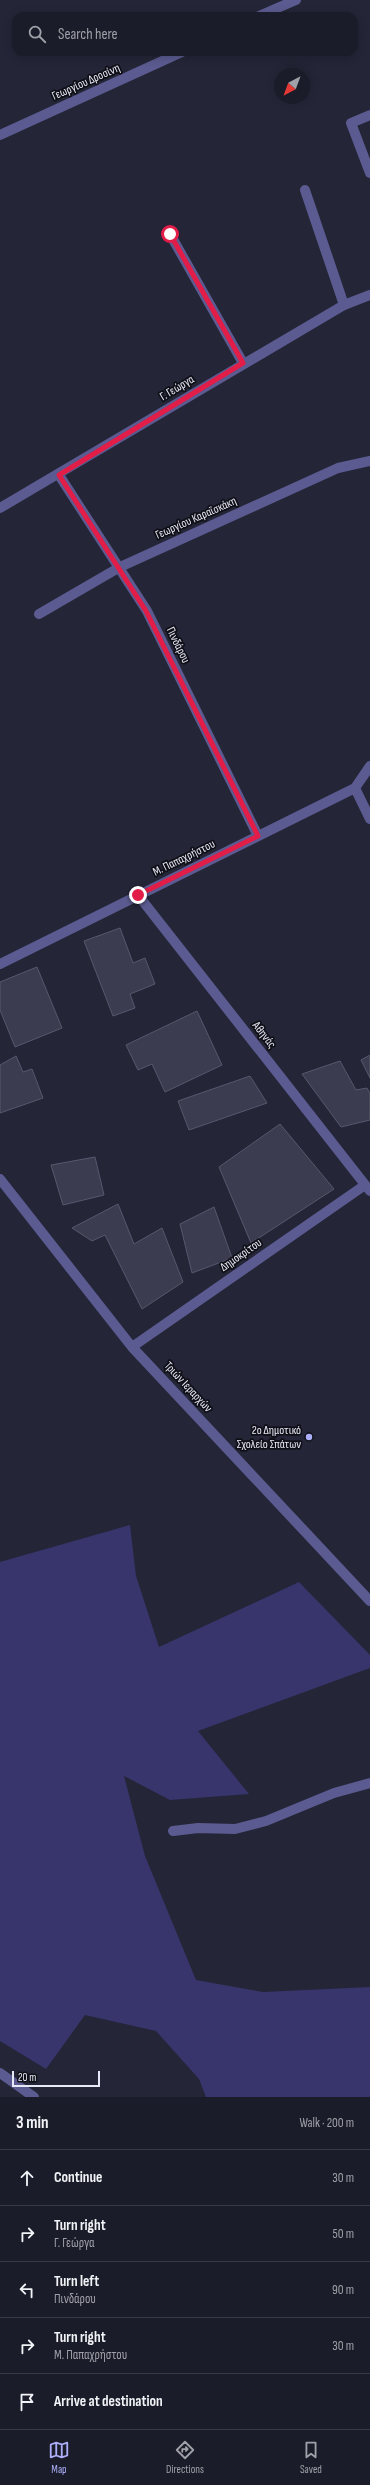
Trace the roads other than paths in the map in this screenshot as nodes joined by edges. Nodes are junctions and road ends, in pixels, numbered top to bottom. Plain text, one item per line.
1 (296, 0) edge
2 (268, 12) edge
3 (173, 56) edge
4 (370, 115) edge
5 (0, 134) edge
6 (370, 173) edge
7 (305, 190) dead end
8 (170, 234) dead end
9 (370, 295) edge
10 (344, 305) junction
11 (243, 363) junction
12 (370, 460) edge
13 (59, 475) junction
14 (0, 508) edge
15 (120, 567) junction
16 (39, 614) dead end
17 (370, 766) edge
18 (355, 788) junction
19 (370, 819) edge
20 (258, 836) junction
21 (138, 895) junction
22 (0, 964) edge
23 (0, 1179) edge
24 (367, 1188) edge
25 (132, 1347) junction
26 (370, 1600) edge
27 (370, 1783) edge
28 (173, 1831) dead end
29 (0, 2073) edge
30 (34, 2097) edge

1 - 2 street
3 - 5 street, Γεωργίου Δροσίνη
4 - 6 street
7 - 10 street
8 - 11 street
9 - 10 street, Γ. Γεώργα
10 - 11 street, Γ. Γεώργα
11 - 13 street, Γ. Γεώργα
12 - 15 street, Γεωργίου Καραϊσκάκη
13 - 14 street, Γ. Γεώργα
13 - 15 street, Πινδάρου
15 - 16 street, Γεωργίου Καραϊσκάκη
15 - 20 street, Πινδάρου
17 - 18 street, Μ. Παπαχρήστου
18 - 19 street
18 - 20 street, Μ. Παπαχρήστου
20 - 21 street, Μ. Παπαχρήστου
21 - 22 street, Μ. Παπαχρήστου
21 - 24 street, Αθηνάς
23 - 25 street, Τριών Ιεραρχών
24 - 25 street, Δημοκρίτου
25 - 26 street, Τριών Ιεραρχών
27 - 28 street
29 - 30 street

